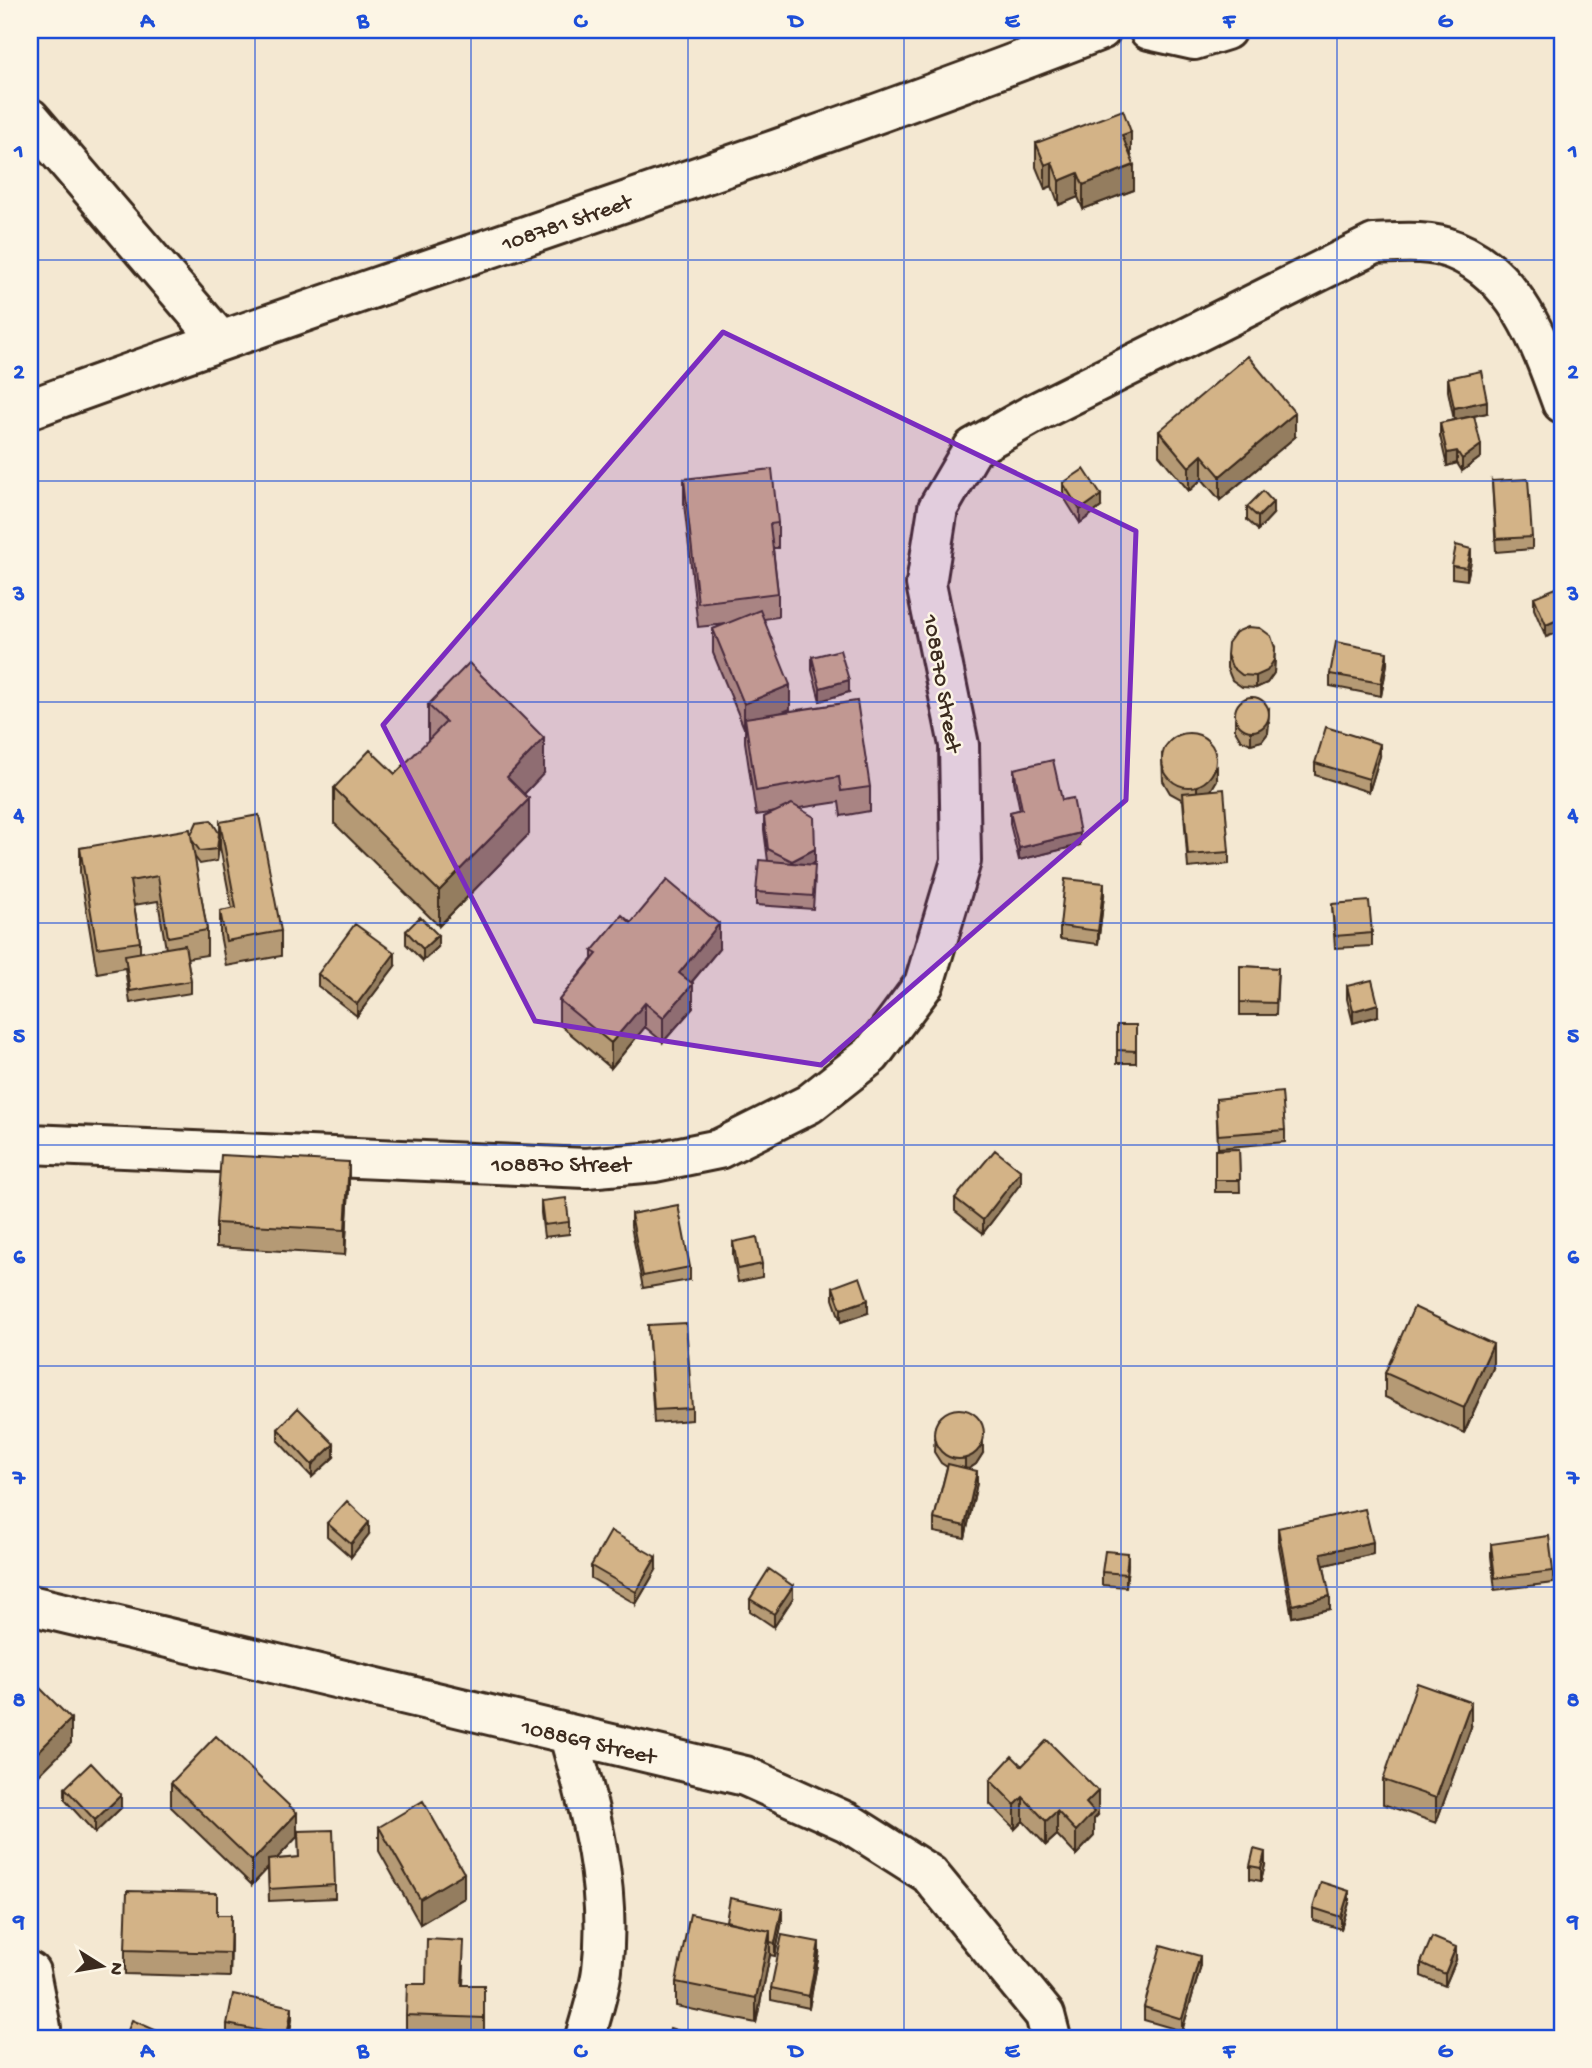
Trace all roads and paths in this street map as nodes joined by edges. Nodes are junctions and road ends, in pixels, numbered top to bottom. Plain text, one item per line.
1 (1101, 30) edge
2 (1149, 30) edge
3 (1226, 30) edge
4 (30, 118) edge
5 (220, 340) junction
6 (1562, 403) edge
7 (30, 409) edge
8 (30, 1144) edge
9 (30, 1605) edge
10 (569, 1736) junction
11 (30, 1972) edge
12 (40, 2038) edge
13 (585, 2038) edge
14 (1051, 2038) edge

1 - 5 street, 108781 Street
2 - 3 street
4 - 5 street
5 - 7 street, 108781 Street
6 - 8 street, 108870 Street
9 - 10 street, 108869 Street
10 - 13 street
10 - 14 street, 108869 Street
11 - 12 street

